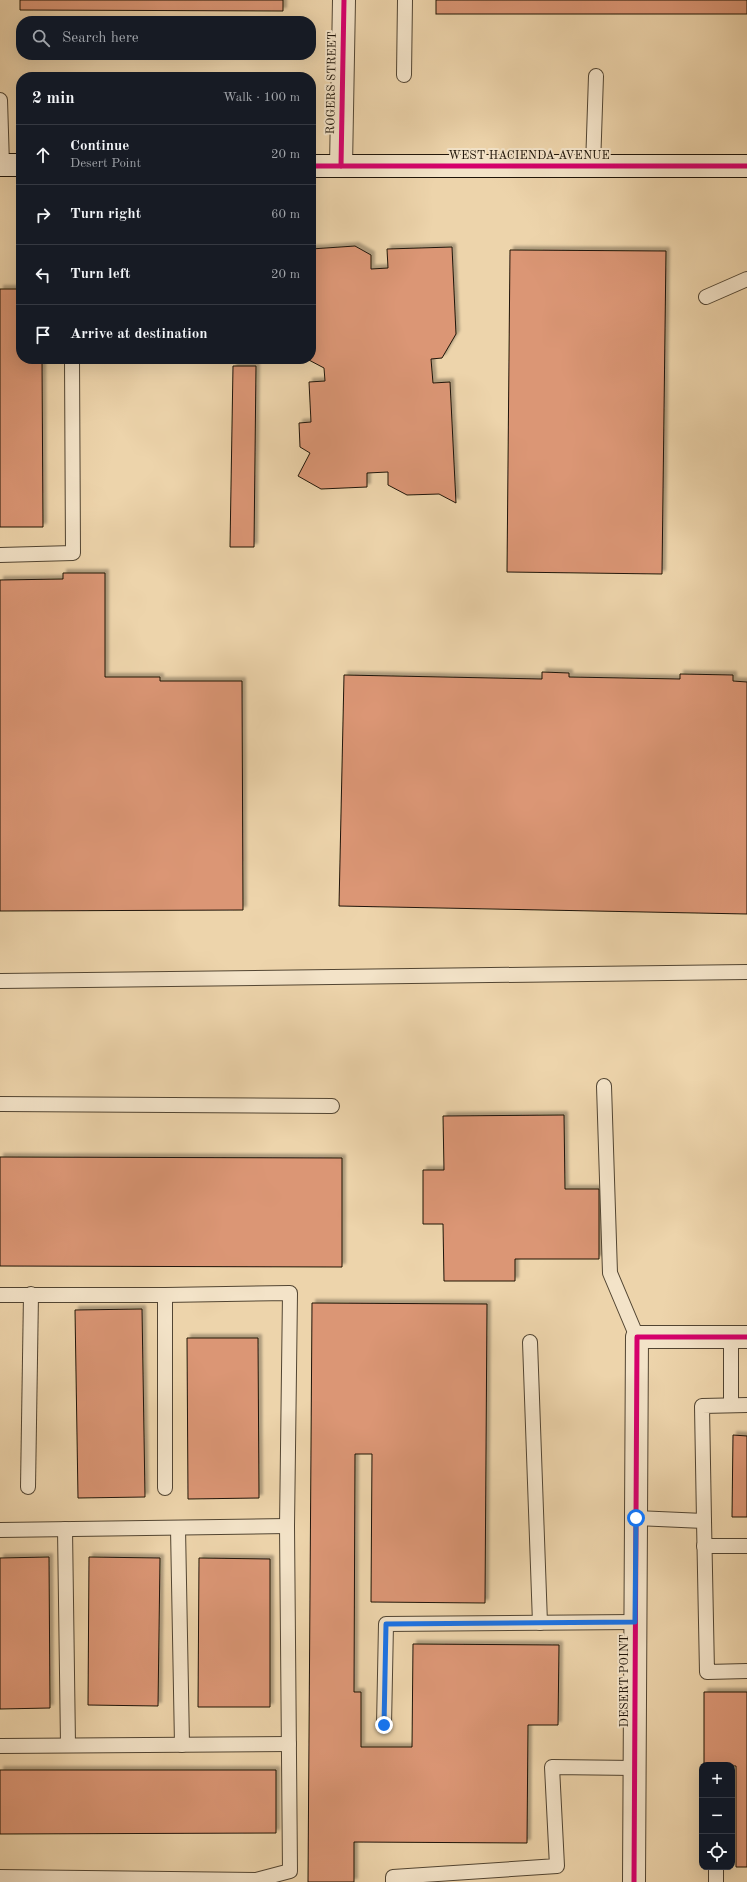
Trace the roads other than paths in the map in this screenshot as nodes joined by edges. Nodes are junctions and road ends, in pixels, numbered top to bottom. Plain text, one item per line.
1 (344, 0) edge
2 (404, 0) edge
3 (404, 75) dead end
4 (596, 76) dead end
5 (0, 100) edge
6 (8, 165) edge
7 (316, 166) edge
8 (341, 166) junction
9 (593, 166) junction
10 (747, 166) edge
11 (747, 279) edge
12 (706, 297) dead end
13 (72, 364) edge
14 (0, 555) edge
15 (747, 972) edge
16 (0, 981) edge
17 (604, 1086) dead end
18 (0, 1104) edge
19 (332, 1106) dead end
20 (31, 1294) junction
21 (0, 1295) edge
22 (165, 1295) junction
23 (637, 1337) junction
24 (739, 1337) edge
25 (530, 1342) dead end
26 (731, 1405) junction
27 (747, 1405) edge
28 (28, 1487) dead end
29 (165, 1488) dead end
30 (636, 1518) junction
31 (704, 1521) junction
32 (287, 1526) junction
33 (178, 1528) junction
34 (64, 1529) junction
35 (0, 1530) edge
36 (704, 1546) junction
37 (747, 1546) edge
38 (635, 1622) junction
39 (540, 1623) junction
40 (747, 1671) edge
41 (384, 1725) dead end
42 (289, 1744) junction
43 (68, 1745) junction
44 (182, 1745) junction
45 (0, 1746) edge
46 (635, 1768) junction
47 (716, 1870) edge
48 (0, 1877) edge
49 (256, 1881) edge
50 (393, 1882) edge
51 (634, 1882) edge
52 (716, 1882) edge

1 - 8 street, ROGERS STREET
2 - 3 lane
4 - 9 lane
5 - 6 lane
7 - 8 street, WEST HACIENDA AVENUE
8 - 9 street, WEST HACIENDA AVENUE
9 - 10 street, WEST HACIENDA AVENUE
11 - 12 lane
13 - 14 lane
15 - 16 lane
17 - 23 lane
18 - 19 lane
20 - 21 lane
20 - 22 lane
20 - 28 lane
22 - 29 lane
22 - 32 lane
23 - 24 street
23 - 30 street, DESERT POINT
24 - 26 lane
25 - 39 lane
26 - 27 lane
26 - 31 lane
30 - 31 lane
30 - 38 street, DESERT POINT
31 - 36 lane
32 - 33 lane
32 - 42 lane
33 - 34 lane
33 - 44 lane
34 - 35 lane
34 - 43 lane
36 - 37 lane
36 - 40 lane
38 - 39 lane
38 - 46 street, DESERT POINT
39 - 41 lane
42 - 44 lane
42 - 49 lane
43 - 44 lane
43 - 45 lane
46 - 50 lane
46 - 51 street, DESERT POINT
47 - 52 lane
48 - 49 lane

